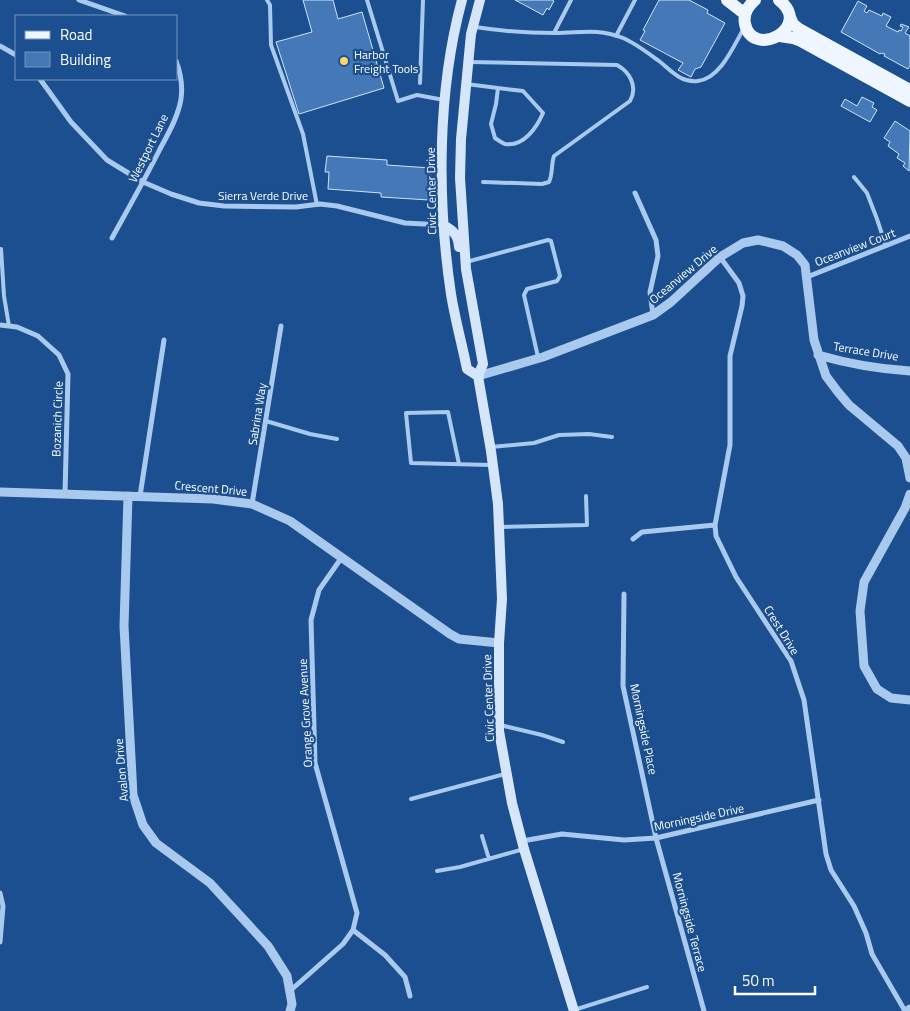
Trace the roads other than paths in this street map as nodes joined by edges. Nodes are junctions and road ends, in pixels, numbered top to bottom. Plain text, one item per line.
1 (79, 0) edge
2 (267, 0) edge
3 (367, 0) edge
4 (423, 0) edge
5 (462, 0) edge
6 (480, 0) edge
7 (571, 0) edge
8 (635, 0) edge
9 (727, 0) edge
10 (755, 0) edge
11 (779, 0) edge
12 (122, 15) edge
13 (790, 17) junction
14 (745, 19) junction
15 (473, 27) junction
16 (554, 33) junction
17 (616, 36) junction
18 (780, 36) junction
19 (0, 46) edge
20 (15, 54) edge
21 (469, 62) junction
22 (178, 67) edge
23 (41, 80) edge
24 (420, 83) dead end
25 (466, 84) junction
26 (498, 88) junction
27 (910, 90) edge
28 (444, 100) junction
29 (910, 101) edge
30 (854, 177) dead end
31 (143, 182) junction
32 (483, 182) dead end
33 (635, 194) dead end
34 (317, 205) junction
35 (443, 225) junction
36 (910, 236) edge
37 (112, 238) dead end
38 (886, 246) junction
39 (1, 249) edge
40 (720, 257) junction
41 (466, 265) junction
42 (807, 277) junction
43 (653, 315) junction
44 (0, 325) edge
45 (9, 326) junction
46 (281, 326) dead end
47 (164, 340) dead end
48 (818, 355) junction
49 (538, 358) junction
50 (910, 370) edge
51 (478, 376) junction
52 (266, 421) junction
53 (612, 437) dead end
54 (337, 439) dead end
55 (490, 447) junction
56 (459, 464) junction
57 (493, 465) junction
58 (910, 478) edge
59 (0, 492) edge
60 (65, 494) junction
61 (910, 494) edge
62 (128, 496) junction
63 (140, 496) junction
64 (586, 496) dead end
65 (252, 504) junction
66 (715, 525) junction
67 (499, 527) junction
68 (633, 539) dead end
69 (342, 557) junction
70 (624, 594) dead end
71 (499, 643) junction
72 (910, 700) edge
73 (499, 725) junction
74 (563, 742) dead end
75 (507, 774) junction
76 (412, 799) dead end
77 (820, 800) junction
78 (482, 836) dead end
79 (656, 838) junction
80 (523, 845) junction
81 (489, 859) junction
82 (437, 871) dead end
83 (0, 893) edge
84 (1, 929) edge
85 (353, 930) junction
86 (0, 942) edge
87 (647, 987) dead end
88 (291, 990) junction
89 (410, 996) dead end
90 (574, 1010) edge
91 (907, 1010) edge
92 (290, 1011) edge
93 (704, 1011) edge

1 - 12 street
2 - 34 lane
3 - 28 lane
4 - 24 lane
5 - 28 main road, Civic Center Drive
6 - 15 main road, Civic Center Drive
7 - 16 lane
8 - 17 lane
9 - 14 main road
10 - 14 main road
11 - 13 main road
13 - 18 main road
13 - 27 main road
14 - 17 lane
14 - 18 main road
15 - 16 lane
15 - 21 main road, Civic Center Drive
16 - 17 lane
18 - 29 main road
19 - 20 street
21 - 25 main road, Civic Center Drive
21 - 32 lane
22 - 31 street, Westport Lane
23 - 31 street, Sierra Verde Drive
25 - 26 lane
25 - 41 main road, Civic Center Drive
26 - 26 lane
28 - 35 main road, Civic Center Drive
30 - 38 lane
31 - 34 street, Sierra Verde Drive
31 - 37 street, Westport Lane
33 - 43 street
34 - 35 street, Sierra Verde Drive
35 - 41 main road
35 - 51 main road, Civic Center Drive
36 - 38 street, Oceanview Court
38 - 42 street, Oceanview Court
39 - 45 lane
40 - 42 street, Oceanview Drive
40 - 43 street, Oceanview Drive
40 - 66 street, Crest Drive
41 - 49 lane
41 - 51 main road, Civic Center Drive
42 - 48 street, Oceanview Drive
43 - 49 street, Oceanview Drive
44 - 45 street, Bozanich Circle
45 - 60 street, Bozanich Circle
46 - 52 street, Sabrina Way
47 - 63 street
48 - 50 street, Terrace Drive
48 - 58 street, Oceanview Drive
49 - 51 street, Oceanview Drive
51 - 55 main road, Civic Center Drive
52 - 54 lane
52 - 65 street, Sabrina Way
53 - 55 lane
55 - 57 main road, Civic Center Drive
56 - 56 lane
56 - 57 lane
57 - 67 main road, Civic Center Drive
59 - 60 street, Crescent Drive
60 - 62 street, Crescent Drive
61 - 72 street
62 - 63 street, Crescent Drive
62 - 88 street, Avalon Drive
63 - 65 street, Crescent Drive
64 - 67 lane
65 - 69 street, Crescent Drive
66 - 68 street
66 - 77 street, Crest Drive
67 - 71 main road, Civic Center Drive
69 - 71 street, Crescent Drive
69 - 85 street, Orange Grove Avenue
70 - 79 street, Morningside Place
71 - 73 main road, Civic Center Drive
73 - 74 lane
73 - 75 main road, Civic Center Drive
75 - 76 lane
75 - 80 main road, Civic Center Drive
77 - 79 street, Morningside Drive
77 - 91 street, Crest Drive
78 - 81 lane
79 - 80 street, Morningside Drive
79 - 93 street, Morningside Terrace
80 - 81 lane
80 - 90 main road, Civic Center Drive
81 - 82 lane
83 - 84 street
84 - 86 street
85 - 88 street
85 - 89 street
87 - 90 lane
88 - 92 street, Avalon Drive

